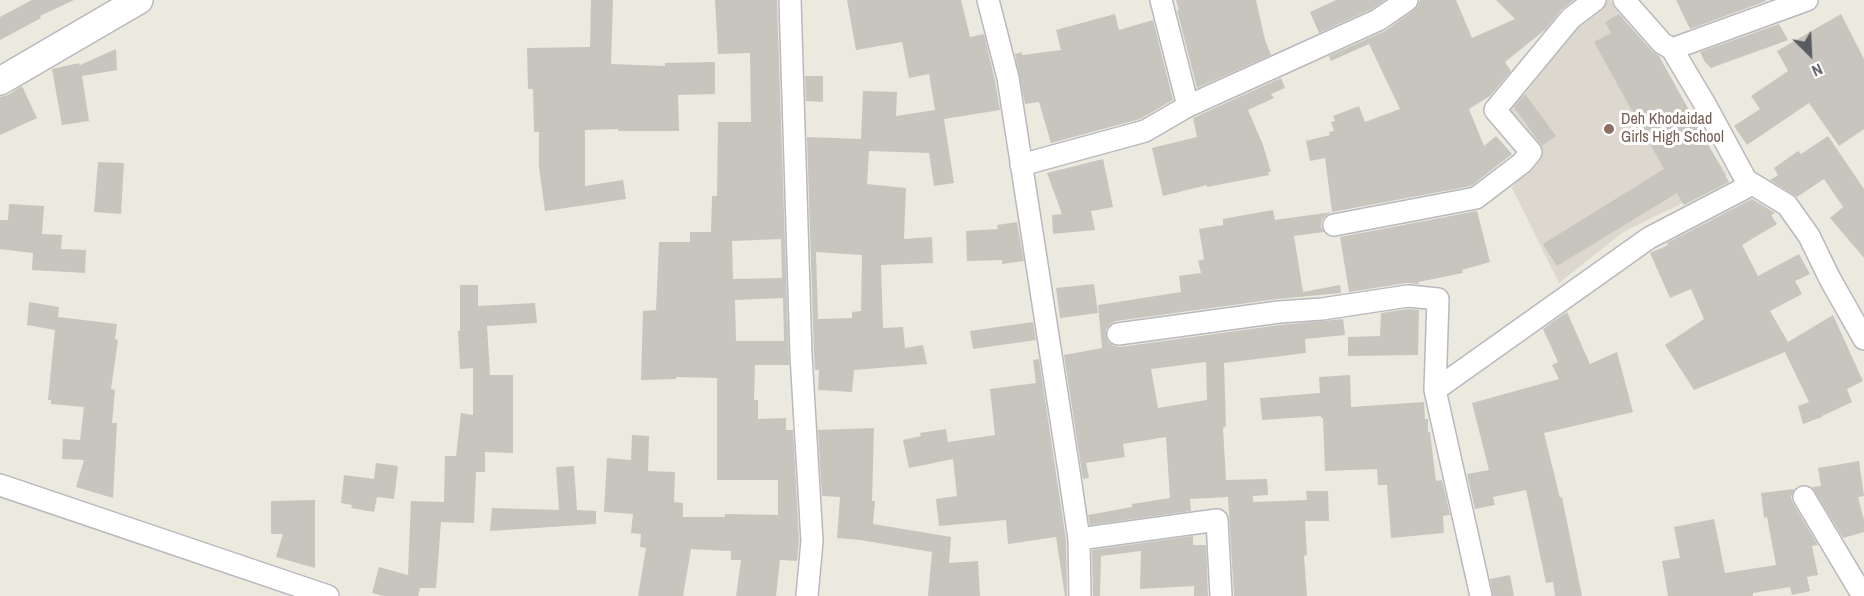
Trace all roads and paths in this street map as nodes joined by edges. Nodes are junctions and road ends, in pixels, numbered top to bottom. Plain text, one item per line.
1 (139, 0) edge
2 (790, 0) edge
3 (988, 0) edge
4 (1161, 0) edge
5 (1407, 0) edge
6 (1595, 0) edge
7 (1624, 0) edge
8 (1807, 0) edge
9 (1374, 10) edge
10 (1672, 49) junction
11 (0, 81) edge
12 (1188, 106) junction
13 (1021, 165) junction
14 (1746, 180) junction
15 (1334, 225) dead end
16 (1118, 334) dead end
17 (1864, 339) edge
18 (1435, 390) junction
19 (0, 485) edge
20 (1804, 498) dead end
21 (1079, 539) junction
22 (328, 596) edge
23 (807, 596) edge
24 (1080, 596) edge
25 (1221, 596) edge
26 (1481, 596) edge
27 (1863, 596) edge

1 - 11 street
2 - 23 street
3 - 13 street
4 - 12 street
5 - 9 street
6 - 15 street
7 - 10 street
8 - 10 street
9 - 12 street
10 - 14 street
12 - 13 street
13 - 21 street
14 - 17 street
14 - 18 street
16 - 18 street
18 - 26 street
19 - 22 street
20 - 27 street
21 - 24 street
21 - 25 street

